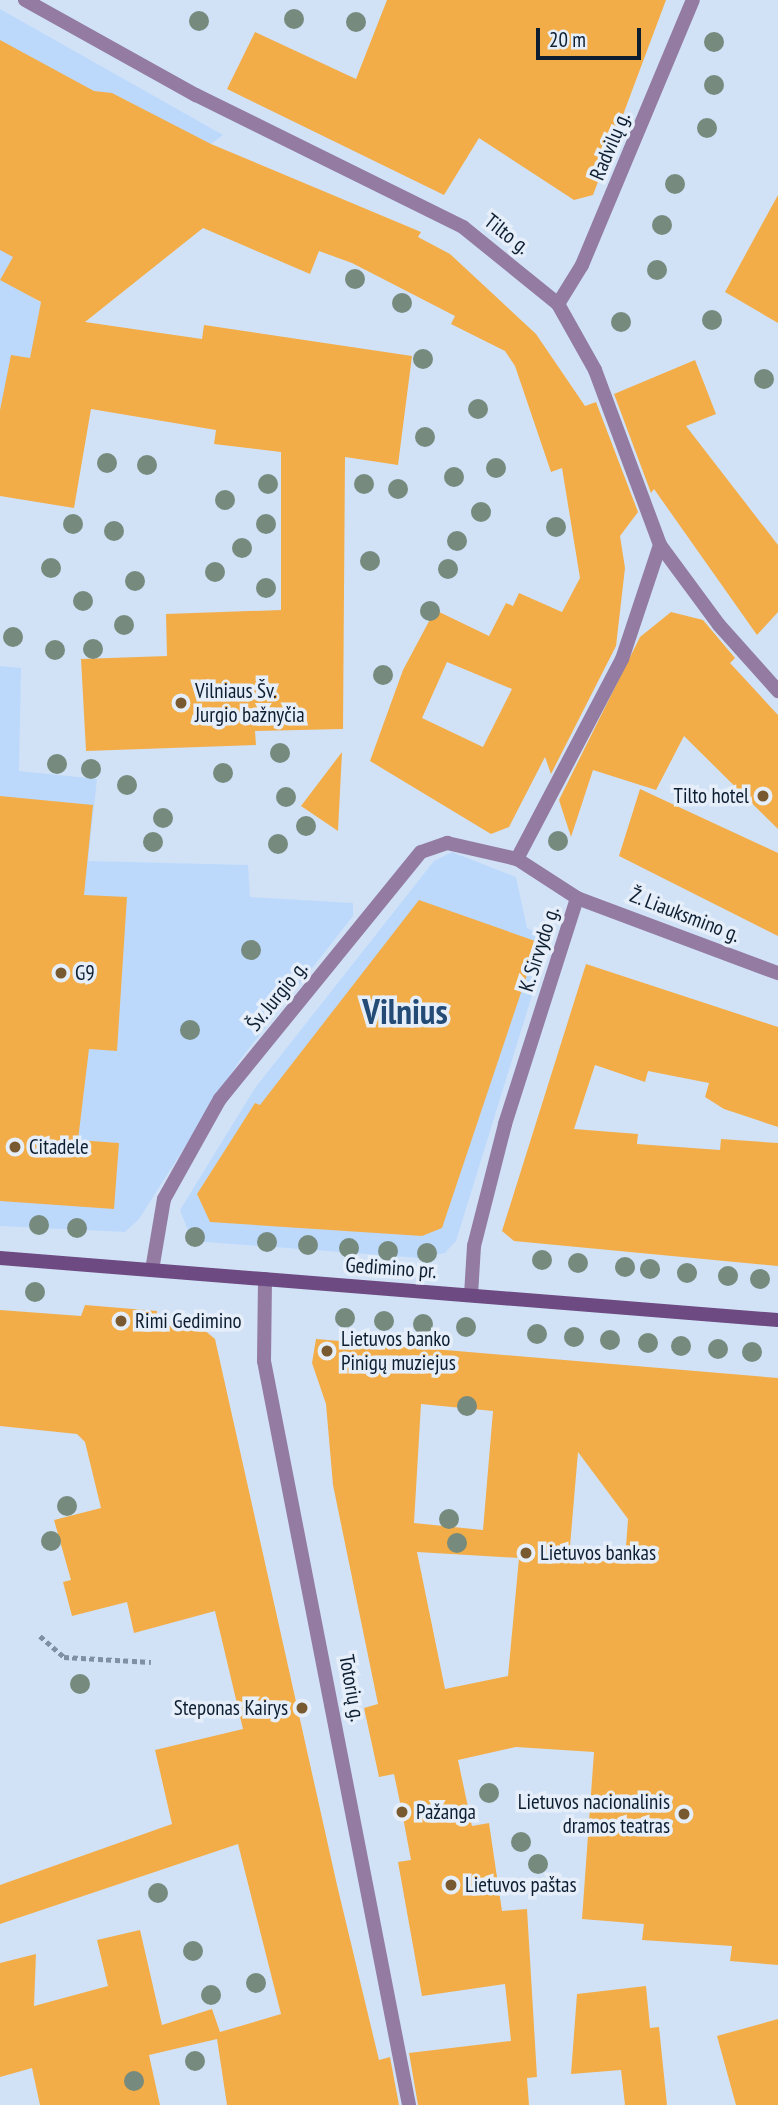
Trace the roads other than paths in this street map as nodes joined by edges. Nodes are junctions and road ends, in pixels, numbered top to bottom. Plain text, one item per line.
1 (25, 0) edge
2 (693, 0) edge
3 (558, 304) junction
4 (660, 545) junction
5 (778, 691) edge
6 (517, 859) junction
7 (577, 898) junction
8 (778, 973) edge
9 (0, 1258) edge
10 (152, 1270) junction
11 (265, 1279) junction
12 (471, 1295) junction
13 (778, 1320) edge
14 (410, 2105) edge

1 - 3 street, Tilto g.
2 - 3 street, Radvilų g.
3 - 4 street, Tilto g.
4 - 5 street, Tilto g.
4 - 6 street
6 - 7 street, K. Sirvydo g.
6 - 10 street, Šv. Jurgio g.
7 - 8 street, Ž. Liauksmino g.
7 - 12 street, K. Sirvydo g.
9 - 10 main road, Gedimino pr.
10 - 11 main road, Gedimino pr.
11 - 12 main road, Gedimino pr.
11 - 14 street, Totorių g.
12 - 13 main road, Gedimino pr.

